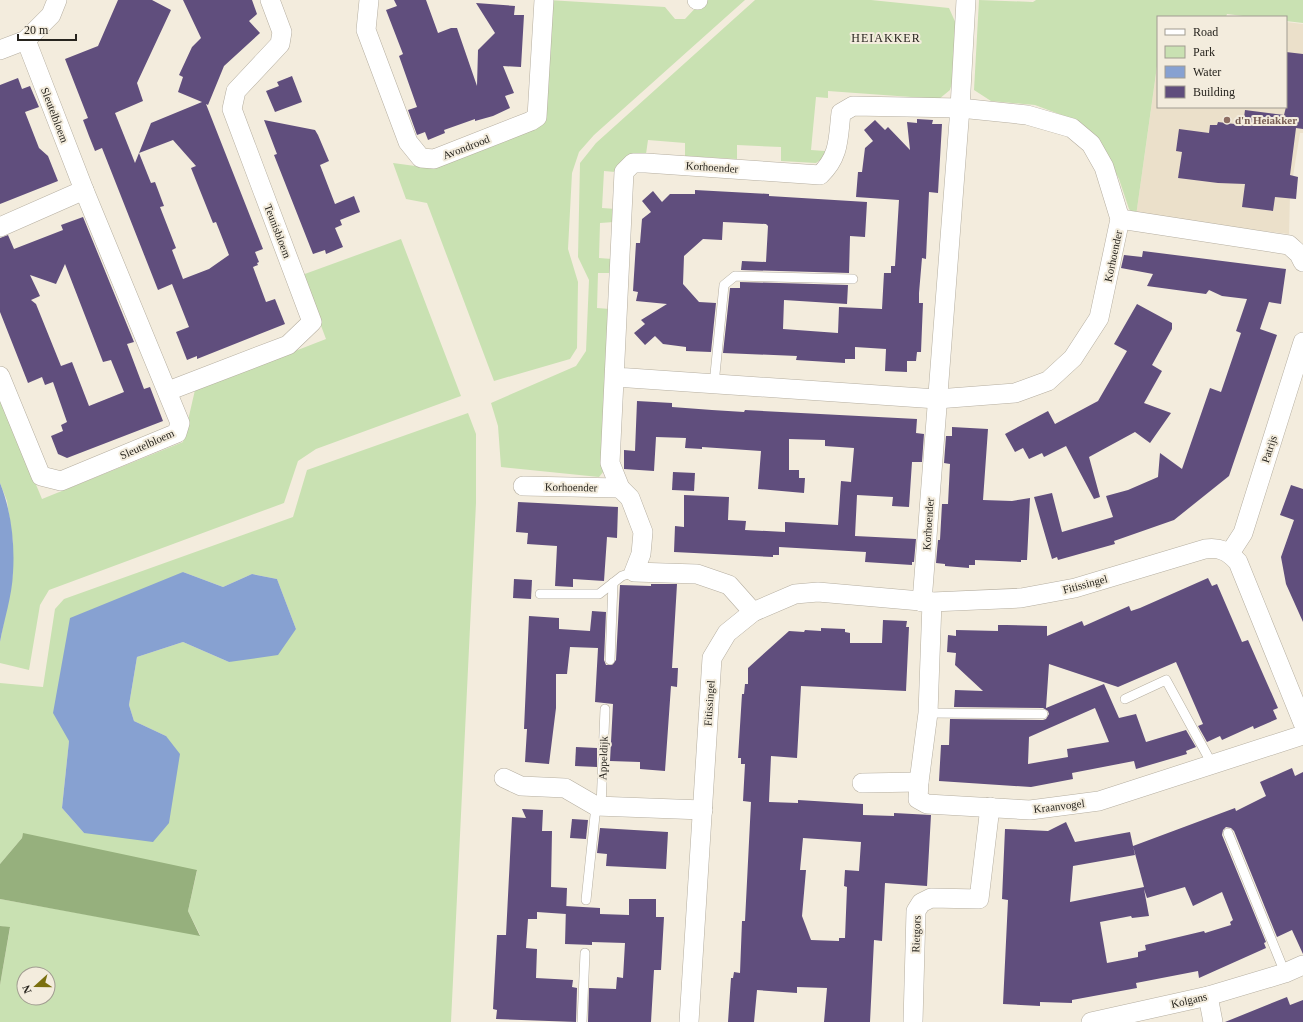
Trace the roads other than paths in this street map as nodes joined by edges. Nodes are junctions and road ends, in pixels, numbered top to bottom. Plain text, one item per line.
1 (58, 0) edge
2 (270, 0) edge
3 (369, 0) edge
4 (544, 0) edge
5 (966, 3) edge
6 (26, 40) junction
7 (0, 50) edge
8 (960, 108) junction
9 (84, 190) junction
10 (1120, 219) junction
11 (0, 227) edge
12 (1303, 262) edge
13 (853, 279) dead end
14 (1303, 342) edge
15 (0, 376) edge
16 (614, 377) junction
17 (714, 384) junction
18 (168, 391) junction
19 (938, 399) junction
20 (523, 486) dead end
21 (620, 488) junction
22 (1230, 553) junction
23 (634, 572) junction
24 (613, 583) junction
25 (540, 594) dead end
26 (927, 602) junction
27 (753, 612) junction
28 (610, 660) dead end
29 (1125, 699) dead end
30 (605, 709) dead end
31 (928, 713) junction
32 (1043, 714) dead end
33 (1303, 723) edge
34 (1303, 735) edge
35 (1212, 764) junction
36 (504, 778) dead end
37 (918, 782) junction
38 (862, 783) dead end
39 (599, 806) junction
40 (990, 807) junction
41 (703, 810) junction
42 (1228, 833) dead end
43 (586, 900) dead end
44 (584, 953) dead end
45 (1303, 965) edge
46 (1286, 973) junction
47 (1208, 996) junction
48 (582, 1022) edge
49 (689, 1022) edge
50 (914, 1022) edge
51 (1091, 1022) edge
52 (1213, 1022) edge

1 - 6 street
2 - 18 street, Teunisbloem
3 - 4 street, Avondrood
5 - 8 street, Korhoender
6 - 7 street
6 - 9 street, Sleutelbloem
8 - 10 street, Korhoender
8 - 16 street, Korhoender
8 - 19 street, Korhoender
9 - 11 street
9 - 18 street, Sleutelbloem
10 - 12 street
10 - 19 street, Korhoender
13 - 17 lane
14 - 22 street, Patrijs
15 - 18 street, Sleutelbloem
16 - 17 street, Korhoender
16 - 21 street, Korhoender
17 - 19 street, Korhoender
19 - 26 street, Korhoender
20 - 21 street, Korhoender
21 - 23 street, Korhoender
22 - 26 street, Fitissingel
22 - 33 street
23 - 24 lane
23 - 27 street
24 - 25 lane
24 - 28 lane
26 - 27 street, Fitissingel
26 - 31 street, Korhoender
27 - 41 street, Fitissingel
29 - 35 lane
30 - 39 lane, Appeldijk
31 - 32 lane
31 - 37 street, Kraanvogel
34 - 35 street, Kraanvogel
35 - 40 street, Kraanvogel
36 - 39 street
37 - 38 street
37 - 40 street, Kraanvogel
39 - 41 street
39 - 43 lane, Appeldijk
40 - 50 street, Rietgors
41 - 49 street, Fitissingel
42 - 46 lane
44 - 48 lane
45 - 46 street, Kolgans
46 - 47 street, Kolgans
47 - 51 street, Kolgans
47 - 52 street

